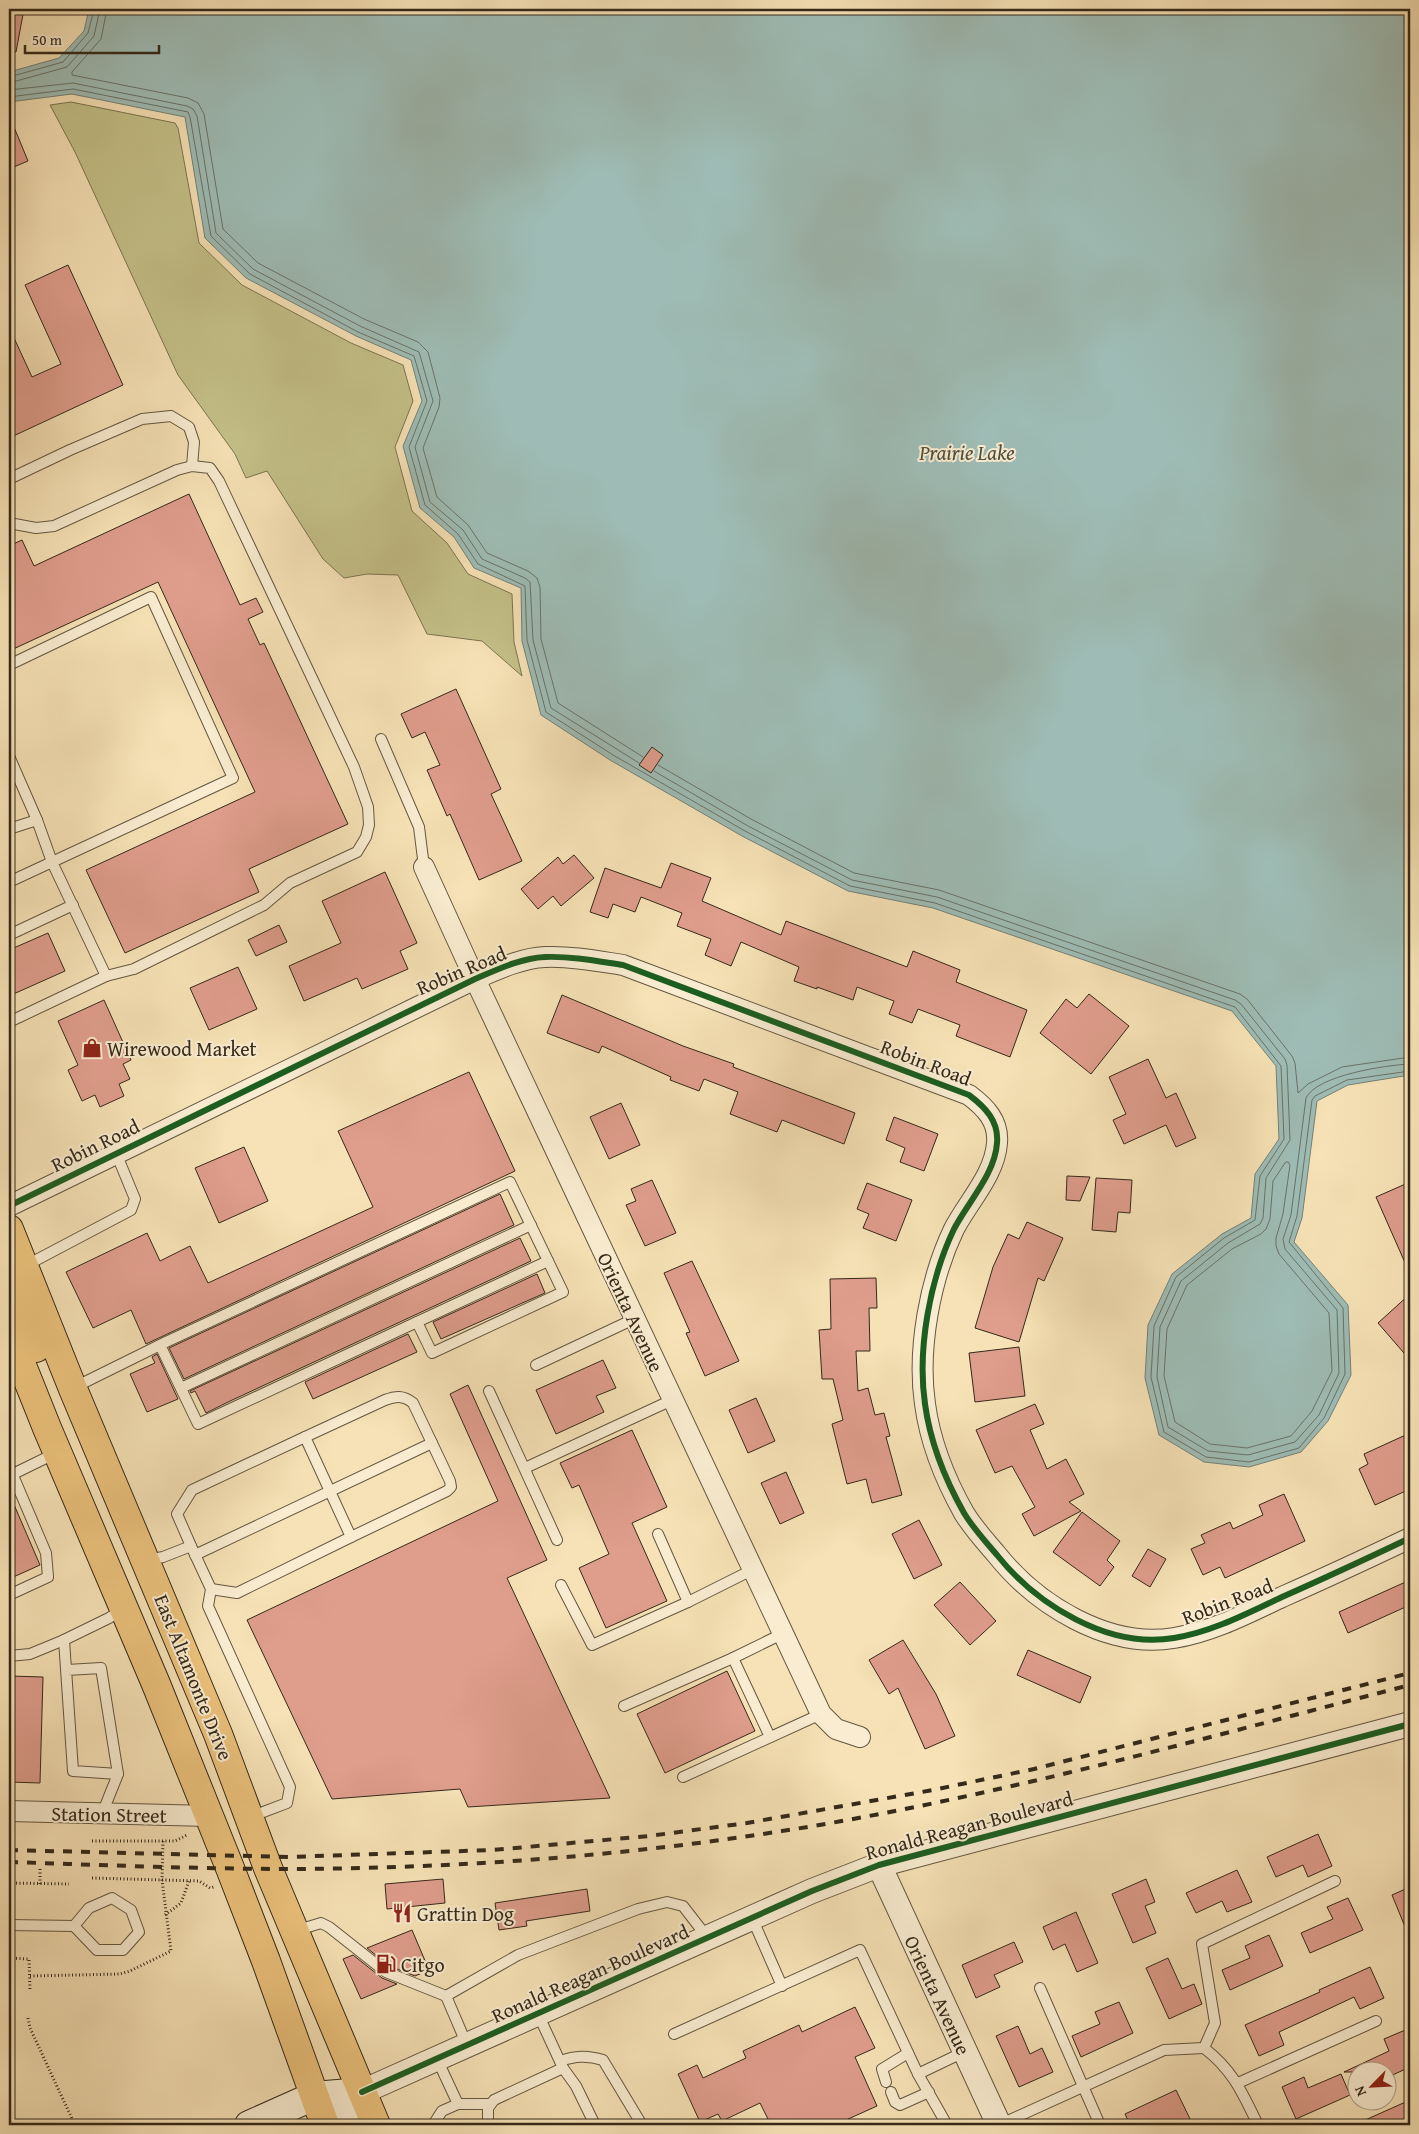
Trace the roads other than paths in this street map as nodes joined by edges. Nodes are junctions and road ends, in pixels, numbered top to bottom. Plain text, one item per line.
1 (192, 466) junction
2 (9, 480) edge
3 (9, 523) edge
4 (9, 665) edge
5 (382, 739) dead end
6 (9, 756) edge
7 (37, 820) junction
8 (9, 829) edge
9 (52, 862) junction
10 (424, 867) joint
11 (9, 882) edge
12 (73, 905) junction
13 (9, 935) edge
14 (106, 976) junction
15 (474, 979) junction
16 (9, 1022) edge
17 (116, 1153) junction
18 (9, 1206) edge
19 (531, 1225) junction
20 (9, 1229) edge
21 (548, 1261) junction
22 (16, 1274) edge
23 (634, 1319) junction
24 (418, 1322) junction
25 (9, 1333) edge
26 (160, 1345) junction
27 (536, 1365) dead end
28 (70, 1383) junction
29 (181, 1388) junction
30 (489, 1391) dead end
31 (672, 1400) junction
32 (305, 1437) junction
33 (432, 1443) junction
34 (57, 1452) junction
35 (525, 1468) junction
36 (10, 1472) edge
37 (329, 1491) junction
38 (89, 1525) junction
39 (658, 1534) dead end
40 (351, 1537) junction
41 (1410, 1538) edge
42 (557, 1540) dead end
43 (193, 1550) junction
44 (146, 1560) junction
45 (752, 1570) junction
46 (561, 1585) dead end
47 (211, 1589) junction
48 (9, 1595) edge
49 (688, 1602) junction
50 (124, 1609) junction
51 (782, 1634) junction
52 (64, 1640) junction
53 (180, 1640) junction
54 (9, 1656) edge
55 (733, 1658) junction
56 (67, 1670) junction
57 (624, 1706) dead end
58 (821, 1714) junction
59 (1410, 1724) edge
60 (860, 1737) dead end
61 (770, 1738) junction
62 (118, 1774) junction
63 (683, 1777) dead end
64 (9, 1811) edge
65 (102, 1814) junction
66 (249, 1818) junction
67 (200, 1825) junction
68 (879, 1865) junction
69 (1335, 1881) dead end
70 (752, 1918) junction
71 (9, 1925) edge
72 (74, 1926) junction
73 (295, 1931) junction
74 (708, 1938) junction
75 (782, 1986) junction
76 (1040, 1988) dead end
77 (446, 1996) junction
78 (538, 2014) junction
79 (1376, 2021) dead end
80 (674, 2034) dead end
81 (467, 2045) junction
82 (1204, 2048) junction
83 (964, 2052) junction
84 (908, 2053) junction
85 (437, 2058) junction
86 (561, 2064) junction
87 (918, 2074) junction
88 (886, 2082) dead end
89 (1238, 2083) junction
90 (1083, 2087) junction
91 (362, 2092) junction
92 (891, 2092) dead end
93 (929, 2092) junction
94 (314, 2096) junction
95 (458, 2104) junction
96 (490, 2104) junction
97 (249, 2125) edge
98 (325, 2125) edge
99 (334, 2125) edge
100 (376, 2125) edge
101 (433, 2125) edge
102 (488, 2125) edge
103 (595, 2125) edge
104 (642, 2125) edge
105 (947, 2125) edge
106 (999, 2125) edge
107 (1100, 2125) edge
108 (1258, 2125) edge

1 - 2 lane
1 - 3 lane
1 - 14 lane
4 - 9 lane
5 - 10 lane
6 - 7 lane
7 - 8 lane
7 - 9 lane
9 - 11 lane
9 - 12 lane
10 - 15 street, Orienta Avenue
12 - 13 lane
12 - 14 lane
14 - 16 lane
15 - 17 street, Robin Road
15 - 23 street, Orienta Avenue
15 - 41 street, Robin Road
17 - 18 street, Robin Road
17 - 22 lane
19 - 21 lane
19 - 26 lane
19 - 29 lane
20 - 22 main road, East Altamonte Drive
21 - 24 lane
21 - 24 lane
22 - 28 main road, East Altamonte Drive
23 - 27 lane
23 - 31 street, Orienta Avenue
24 - 29 lane
25 - 34 main road, East Altamonte Drive
26 - 28 lane
26 - 29 lane
28 - 44 main road, East Altamonte Drive
30 - 35 lane
31 - 35 lane
31 - 45 street, Orienta Avenue
32 - 33 lane
32 - 37 lane
32 - 43 lane
33 - 37 lane
33 - 40 lane
34 - 36 lane
34 - 38 main road, East Altamonte Drive
35 - 42 lane
36 - 48 lane
37 - 40 lane
37 - 43 lane
38 - 44 main road
38 - 50 main road, East Altamonte Drive
39 - 49 lane
40 - 47 lane
43 - 44 lane
43 - 47 lane
44 - 53 main road, East Altamonte Drive
45 - 49 lane
45 - 51 street, Orienta Avenue
46 - 49 lane
47 - 66 lane
50 - 52 lane
50 - 53 main road
50 - 67 main road, East Altamonte Drive
51 - 55 lane
51 - 58 street, Orienta Avenue
52 - 54 lane
52 - 56 lane
53 - 66 main road, East Altamonte Drive
55 - 57 lane
55 - 61 lane
56 - 62 lane
56 - 62 lane
58 - 60 street, Orienta Avenue
58 - 61 lane
59 - 68 street, Ronald Reagan Boulevard
61 - 63 lane
62 - 65 lane
64 - 65 street, Station Street
65 - 67 street, Station Street
66 - 73 main road, East Altamonte Drive
67 - 94 main road, East Altamonte Drive
68 - 70 street, Ronald Reagan Boulevard
68 - 83 street, Orienta Avenue
69 - 82 lane
70 - 74 street, Ronald Reagan Boulevard
70 - 75 lane
71 - 72 lane
72 - 72 lane
73 - 77 lane
73 - 91 main road, East Altamonte Drive
74 - 77 lane
74 - 78 street, Ronald Reagan Boulevard
75 - 80 lane
75 - 84 lane
76 - 90 lane
77 - 81 lane
78 - 81 street, Ronald Reagan Boulevard
78 - 86 lane
79 - 89 lane
81 - 85 street, Ronald Reagan Boulevard
82 - 89 lane
82 - 90 lane
83 - 87 lane
83 - 106 street, Orienta Avenue
84 - 87 lane
84 - 88 lane
85 - 91 street, Ronald Reagan Boulevard
85 - 95 lane
86 - 96 lane
86 - 103 lane
86 - 104 lane
87 - 93 lane
89 - 108 lane
90 - 106 lane
90 - 107 lane
91 - 94 main road, Ronald Reagan Boulevard
91 - 99 main road, Ronald Reagan Boulevard
91 - 100 main road, East Altamonte Drive
92 - 93 lane
93 - 105 lane
94 - 97 main road, Ronald Reagan Boulevard
94 - 98 main road, East Altamonte Drive
95 - 96 lane
95 - 101 lane
96 - 102 lane

